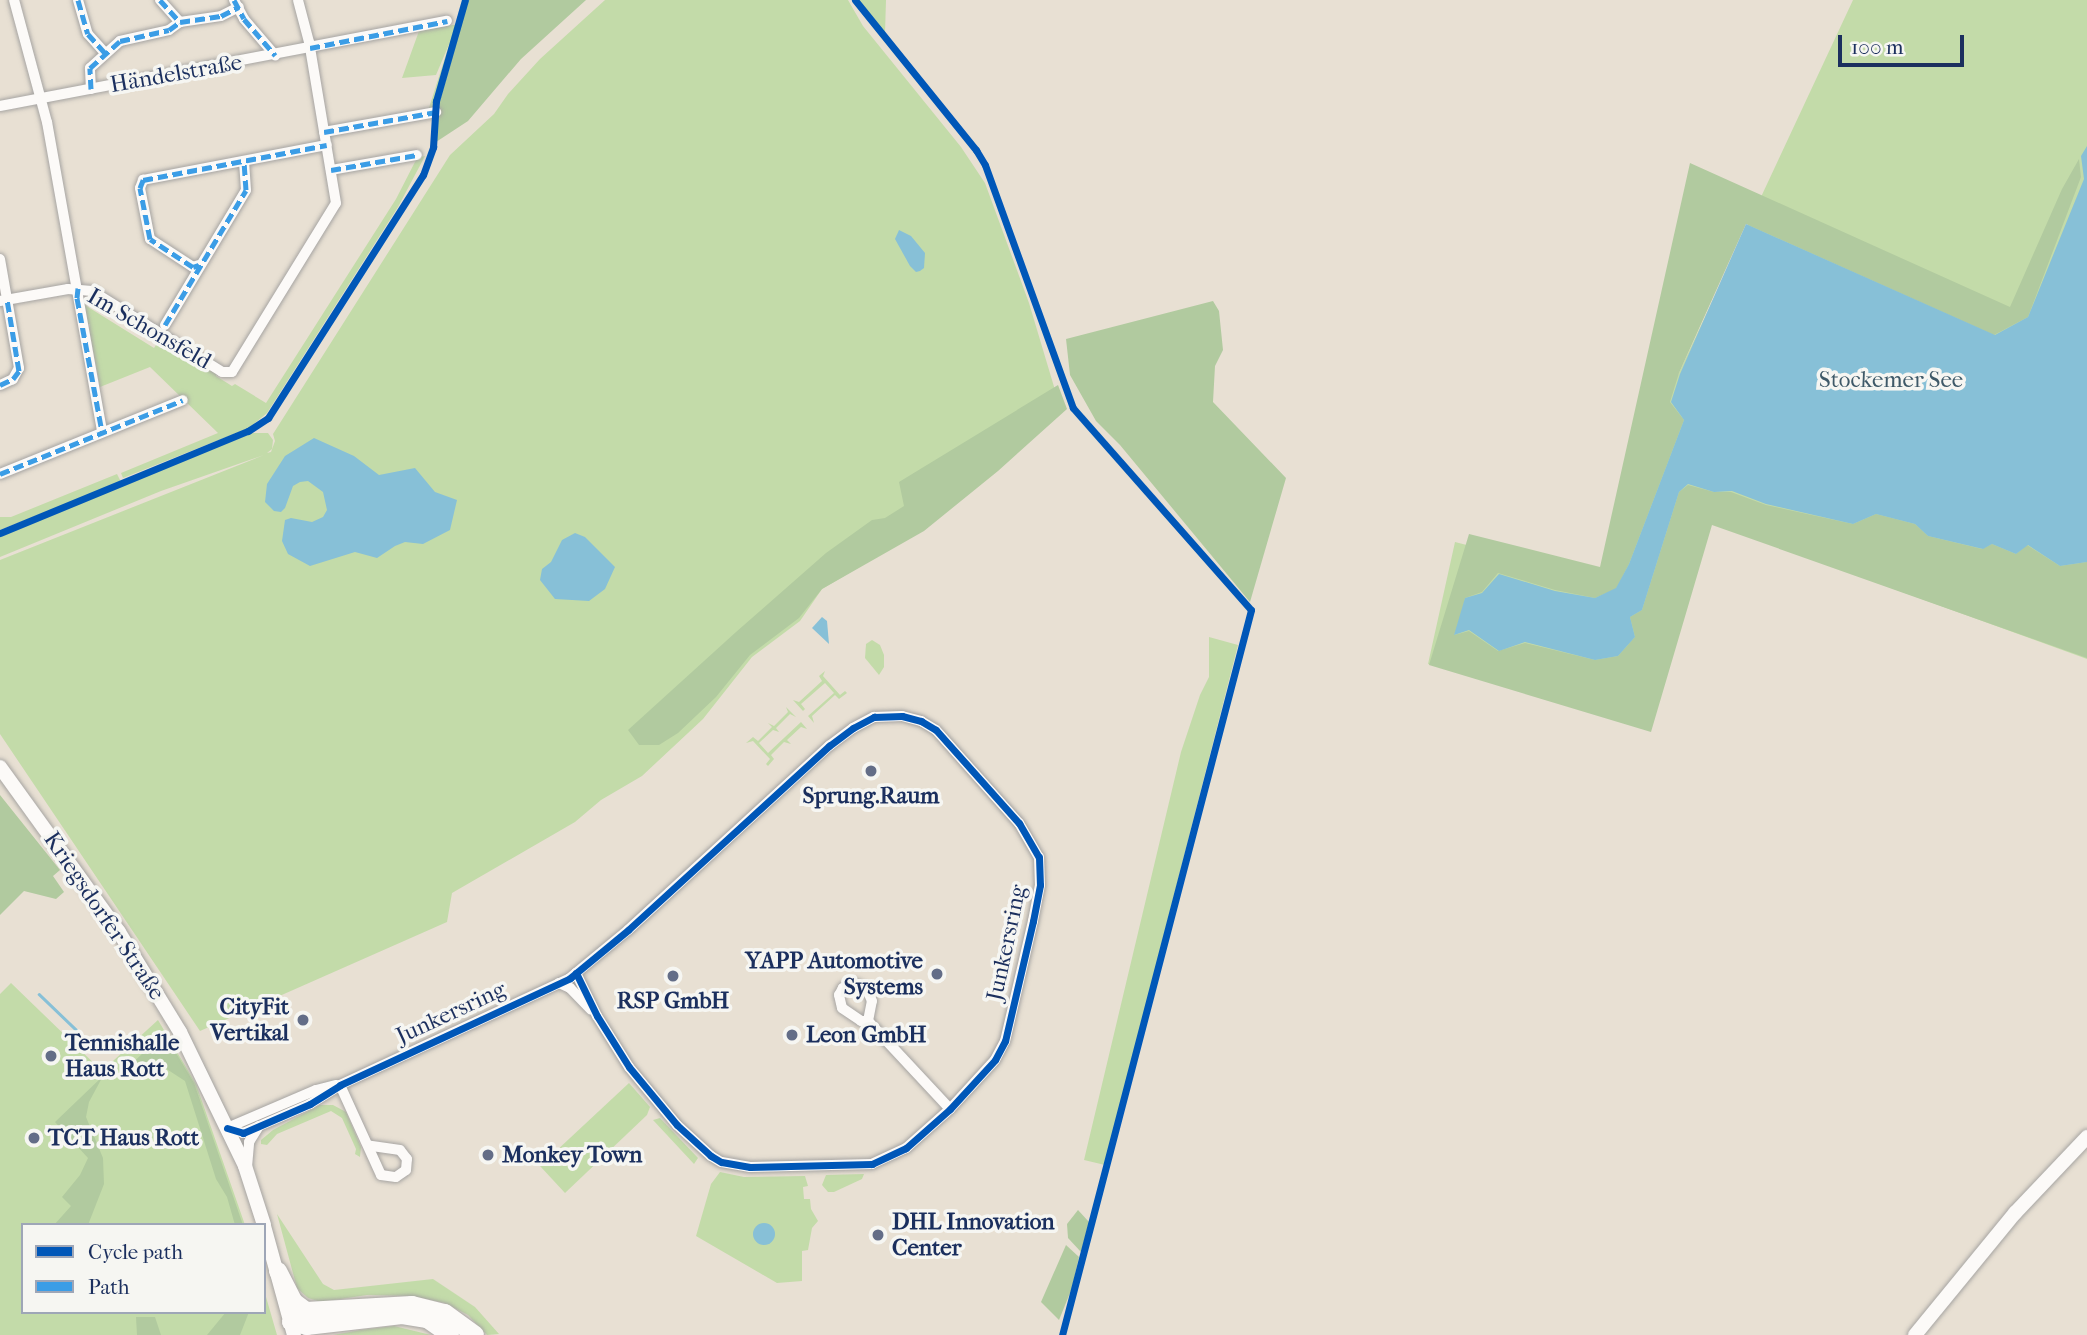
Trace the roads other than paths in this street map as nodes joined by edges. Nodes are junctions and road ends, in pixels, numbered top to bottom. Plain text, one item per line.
1 (14, 0) edge
2 (78, 0) edge
3 (160, 0) edge
4 (298, 0) edge
5 (237, 4) edge
6 (447, 21) dead end
7 (180, 22) junction
8 (310, 48) junction
9 (106, 53) junction
10 (275, 55) junction
11 (91, 89) junction
12 (42, 98) junction
13 (0, 106) edge
14 (436, 112) dead end
15 (324, 132) junction
16 (327, 145) junction
17 (417, 155) dead end
18 (244, 161) junction
19 (331, 170) junction
20 (0, 259) edge
21 (199, 265) junction
22 (78, 288) junction
23 (4, 300) edge
24 (165, 325) dead end
25 (0, 385) edge
26 (183, 400) dead end
27 (102, 432) junction
28 (0, 474) edge
29 (0, 767) edge
30 (576, 973) junction
31 (559, 983) junction
32 (597, 1016) junction
33 (869, 1021) dead end
34 (340, 1085) junction
35 (950, 1109) junction
36 (261, 1125) junction
37 (228, 1128) junction
38 (2087, 1137) edge
39 (370, 1146) dead end
40 (248, 1174) junction
41 (263, 1223) edge
42 (266, 1232) edge
43 (278, 1271) junction
44 (306, 1311) junction
45 (340, 1321) junction
46 (293, 1329) edge
47 (316, 1335) edge
48 (450, 1335) edge
49 (475, 1335) edge
50 (1915, 1335) edge

1 - 12 street
2 - 9 street
3 - 7 street
4 - 8 street
5 - 7 street
5 - 10 street
6 - 8 street, Händelstraße
7 - 9 street
8 - 10 street, Händelstraße
8 - 15 street, Im Schonsfeld
9 - 11 street
10 - 11 street, Händelstraße
11 - 12 street, Händelstraße
12 - 13 street, Händelstraße
12 - 22 street
14 - 15 street
15 - 16 street, Im Schonsfeld
16 - 18 street
16 - 19 street, Im Schonsfeld
17 - 19 street
18 - 21 street
18 - 21 street
19 - 22 street, Im Schonsfeld
20 - 23 street
21 - 24 street
22 - 23 street, Im Schonsfeld
22 - 27 street
23 - 25 street
26 - 27 street
27 - 28 street
29 - 37 main road, Kriegsdorfer Straße
30 - 31 street, Junkersring
30 - 32 street, Junkersring
30 - 35 street, Junkersring
31 - 32 street, Junkersring
31 - 34 street, Junkersring
32 - 35 street, Junkersring
33 - 35 street
34 - 36 street, Junkersring
34 - 37 street, Junkersring
34 - 39 street
36 - 37 street, Junkersring
36 - 40 street
37 - 40 main road, Kriegsdorfer Straße
38 - 50 main road
40 - 41 main road, Kriegsdorfer Straße
42 - 43 main road, Kriegsdorfer Straße
43 - 44 highway
43 - 46 main road, Kriegsdorfer Straße
44 - 46 highway
44 - 49 highway
45 - 46 highway
45 - 47 highway
45 - 48 highway

